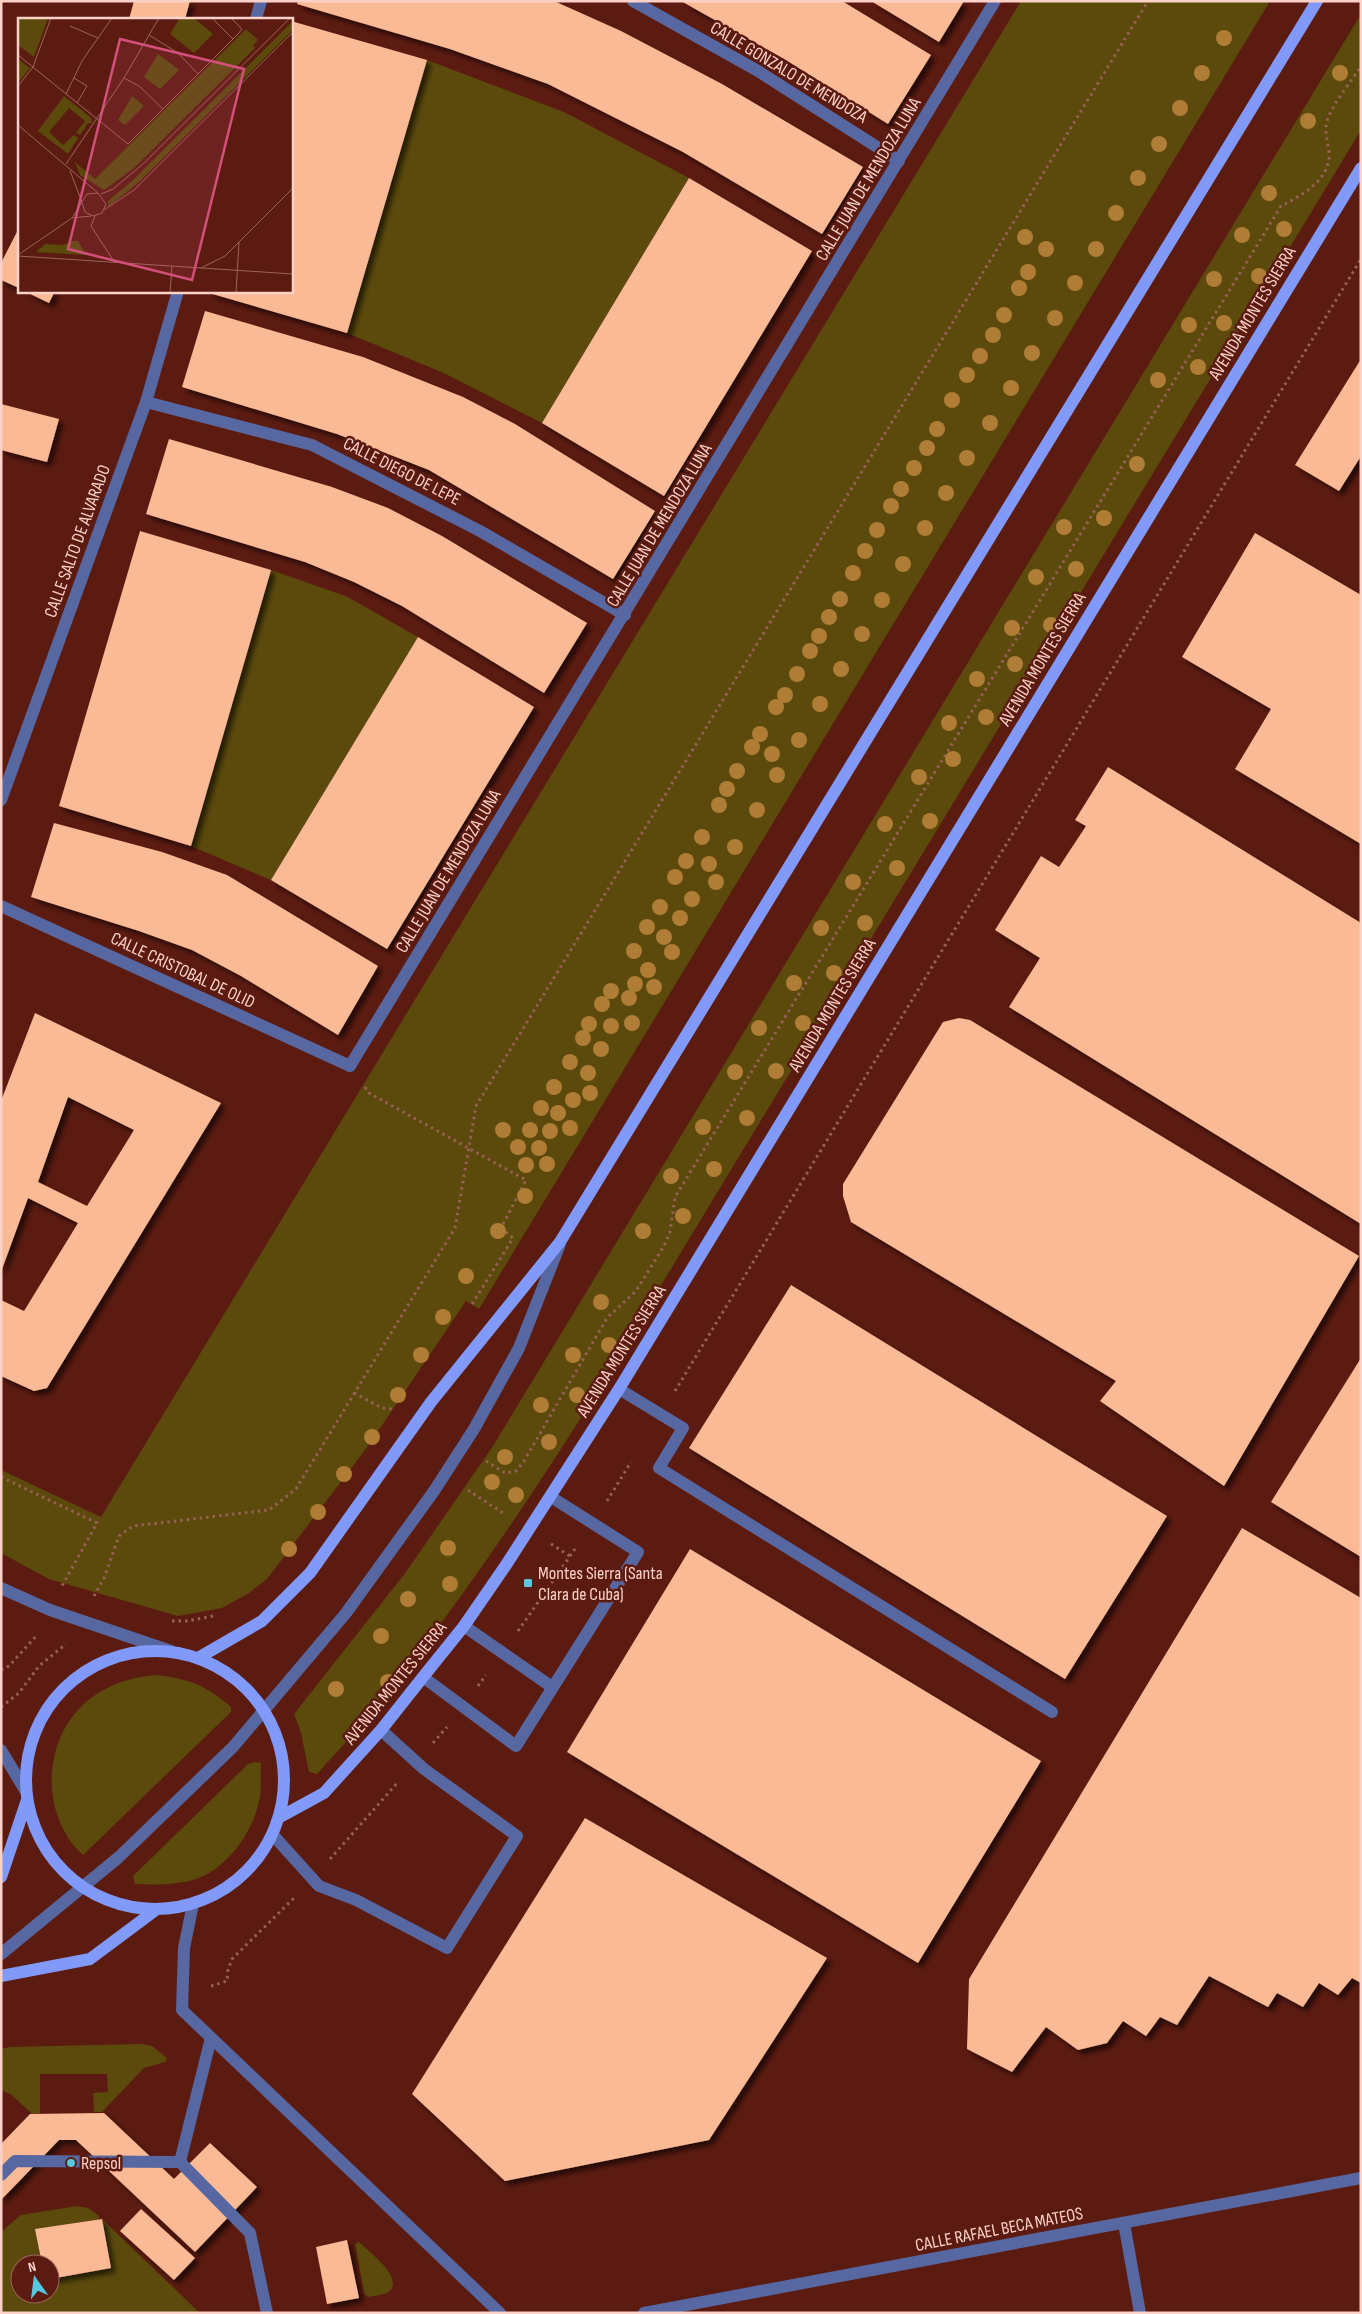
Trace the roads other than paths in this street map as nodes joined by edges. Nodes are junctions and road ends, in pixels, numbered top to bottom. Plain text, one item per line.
1 (260, 1) edge
2 (633, 1) edge
3 (996, 1) edge
4 (1317, 1) edge
5 (256, 18) edge
6 (899, 161) junction
7 (1361, 168) edge
8 (178, 292) edge
9 (146, 402) junction
10 (625, 615) junction
11 (1, 800) edge
12 (1, 906) edge
13 (350, 1066) joint
14 (560, 1242) junction
15 (619, 1389) junction
16 (551, 1497) junction
17 (1, 1588) edge
18 (464, 1626) junction
19 (171, 1651) junction
20 (198, 1658) junction
21 (423, 1677) junction
22 (552, 1688) junction
23 (265, 1711) junction
24 (1052, 1712) dead end
25 (381, 1730) junction
26 (1, 1750) edge
27 (26, 1795) junction
28 (280, 1817) junction
29 (273, 1835) junction
30 (1, 1877) edge
31 (82, 1887) junction
32 (194, 1904) junction
33 (157, 1909) junction
34 (1, 1954) edge
35 (1, 1976) edge
36 (211, 2038) junction
37 (180, 2162) junction
38 (1, 2175) edge
39 (1361, 2178) edge
40 (1124, 2223) junction
41 (267, 2313) edge
42 (500, 2313) edge
43 (644, 2313) edge
44 (1140, 2313) edge

1 - 5 street
2 - 6 street, CALLE GONZALO DE MENDOZA
3 - 6 street, CALLE JUAN DE MENDOZA LUNA
4 - 14 main road
6 - 10 street, CALLE JUAN DE MENDOZA LUNA
7 - 15 main road, AVENIDA MONTES SIERRA
8 - 9 street, CALLE SALTO DE ALVARADO
9 - 10 street, CALLE DIEGO DE LEPE
9 - 11 street, CALLE SALTO DE ALVARADO
10 - 13 street, CALLE JUAN DE MENDOZA LUNA
12 - 13 street, CALLE CRISTOBAL DE OLID
14 - 20 main road
14 - 23 street
15 - 16 main road, AVENIDA MONTES SIERRA
15 - 24 street
16 - 18 main road, AVENIDA MONTES SIERRA
16 - 22 street
17 - 19 street
18 - 21 main road, AVENIDA MONTES SIERRA
18 - 22 street
19 - 20 main road
19 - 27 main road
20 - 23 main road
21 - 22 street
21 - 25 main road, AVENIDA MONTES SIERRA
23 - 28 main road
23 - 31 street
25 - 28 main road, AVENIDA MONTES SIERRA
25 - 29 street
26 - 27 street
27 - 30 main road
27 - 31 main road
28 - 29 main road
29 - 32 main road
31 - 33 main road
31 - 34 street
32 - 33 main road
32 - 36 street
33 - 35 main road
36 - 37 street
36 - 42 street
37 - 38 street
37 - 41 street
39 - 40 street, CALLE RAFAEL BECA MATEOS
40 - 43 street, CALLE RAFAEL BECA MATEOS
40 - 44 street

